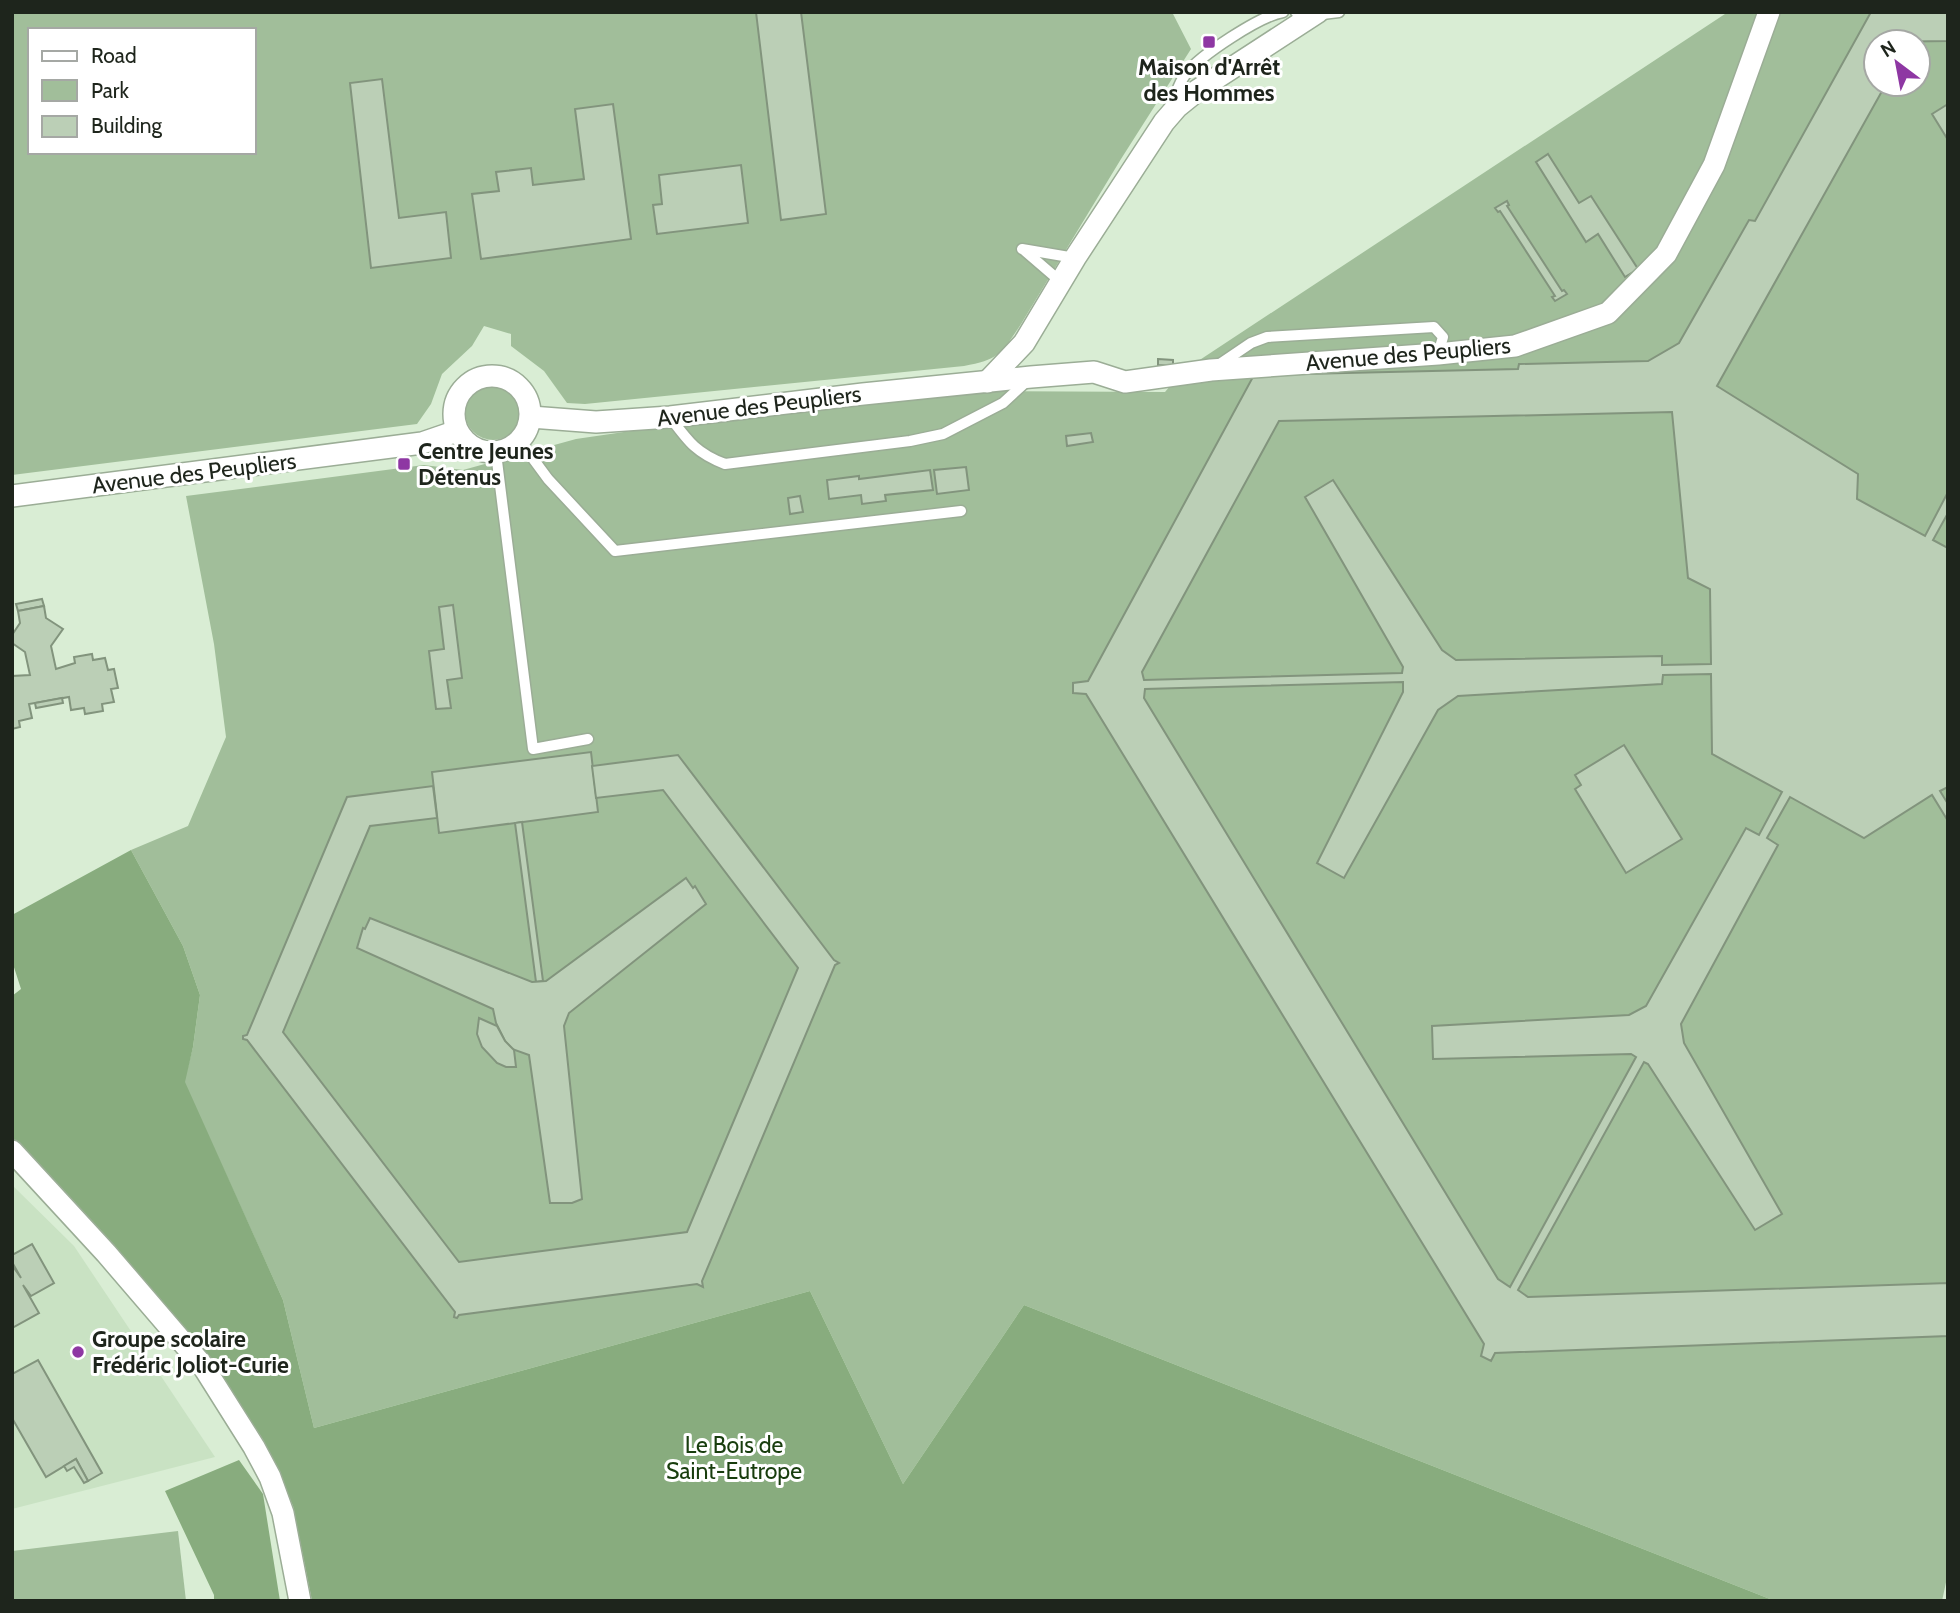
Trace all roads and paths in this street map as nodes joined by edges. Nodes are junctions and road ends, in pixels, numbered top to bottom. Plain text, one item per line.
1 (1283, 12) edge
2 (1339, 12) edge
3 (1769, 12) edge
4 (1309, 13) edge
5 (1164, 122) junction
6 (1075, 258) junction
7 (1062, 282) junction
8 (1031, 377) junction
9 (987, 382) junction
10 (531, 417) junction
11 (670, 417) junction
12 (457, 431) junction
13 (520, 441) junction
14 (496, 453) junction
15 (12, 496) edge
16 (961, 511) dead end
17 (588, 739) dead end
18 (12, 1151) edge
19 (300, 1601) edge

1 - 5 lane
2 - 4 lane
3 - 8 street, Avenue des Peupliers
4 - 5 street
5 - 6 street
6 - 7 street
6 - 7 lane
7 - 9 street
8 - 9 street, Avenue des Peupliers
8 - 11 lane
9 - 11 street, Avenue des Peupliers
10 - 11 street, Avenue des Peupliers
10 - 12 street
10 - 13 street
12 - 14 street
12 - 15 street, Avenue des Peupliers
13 - 14 street
13 - 16 lane
14 - 17 lane
18 - 19 street

